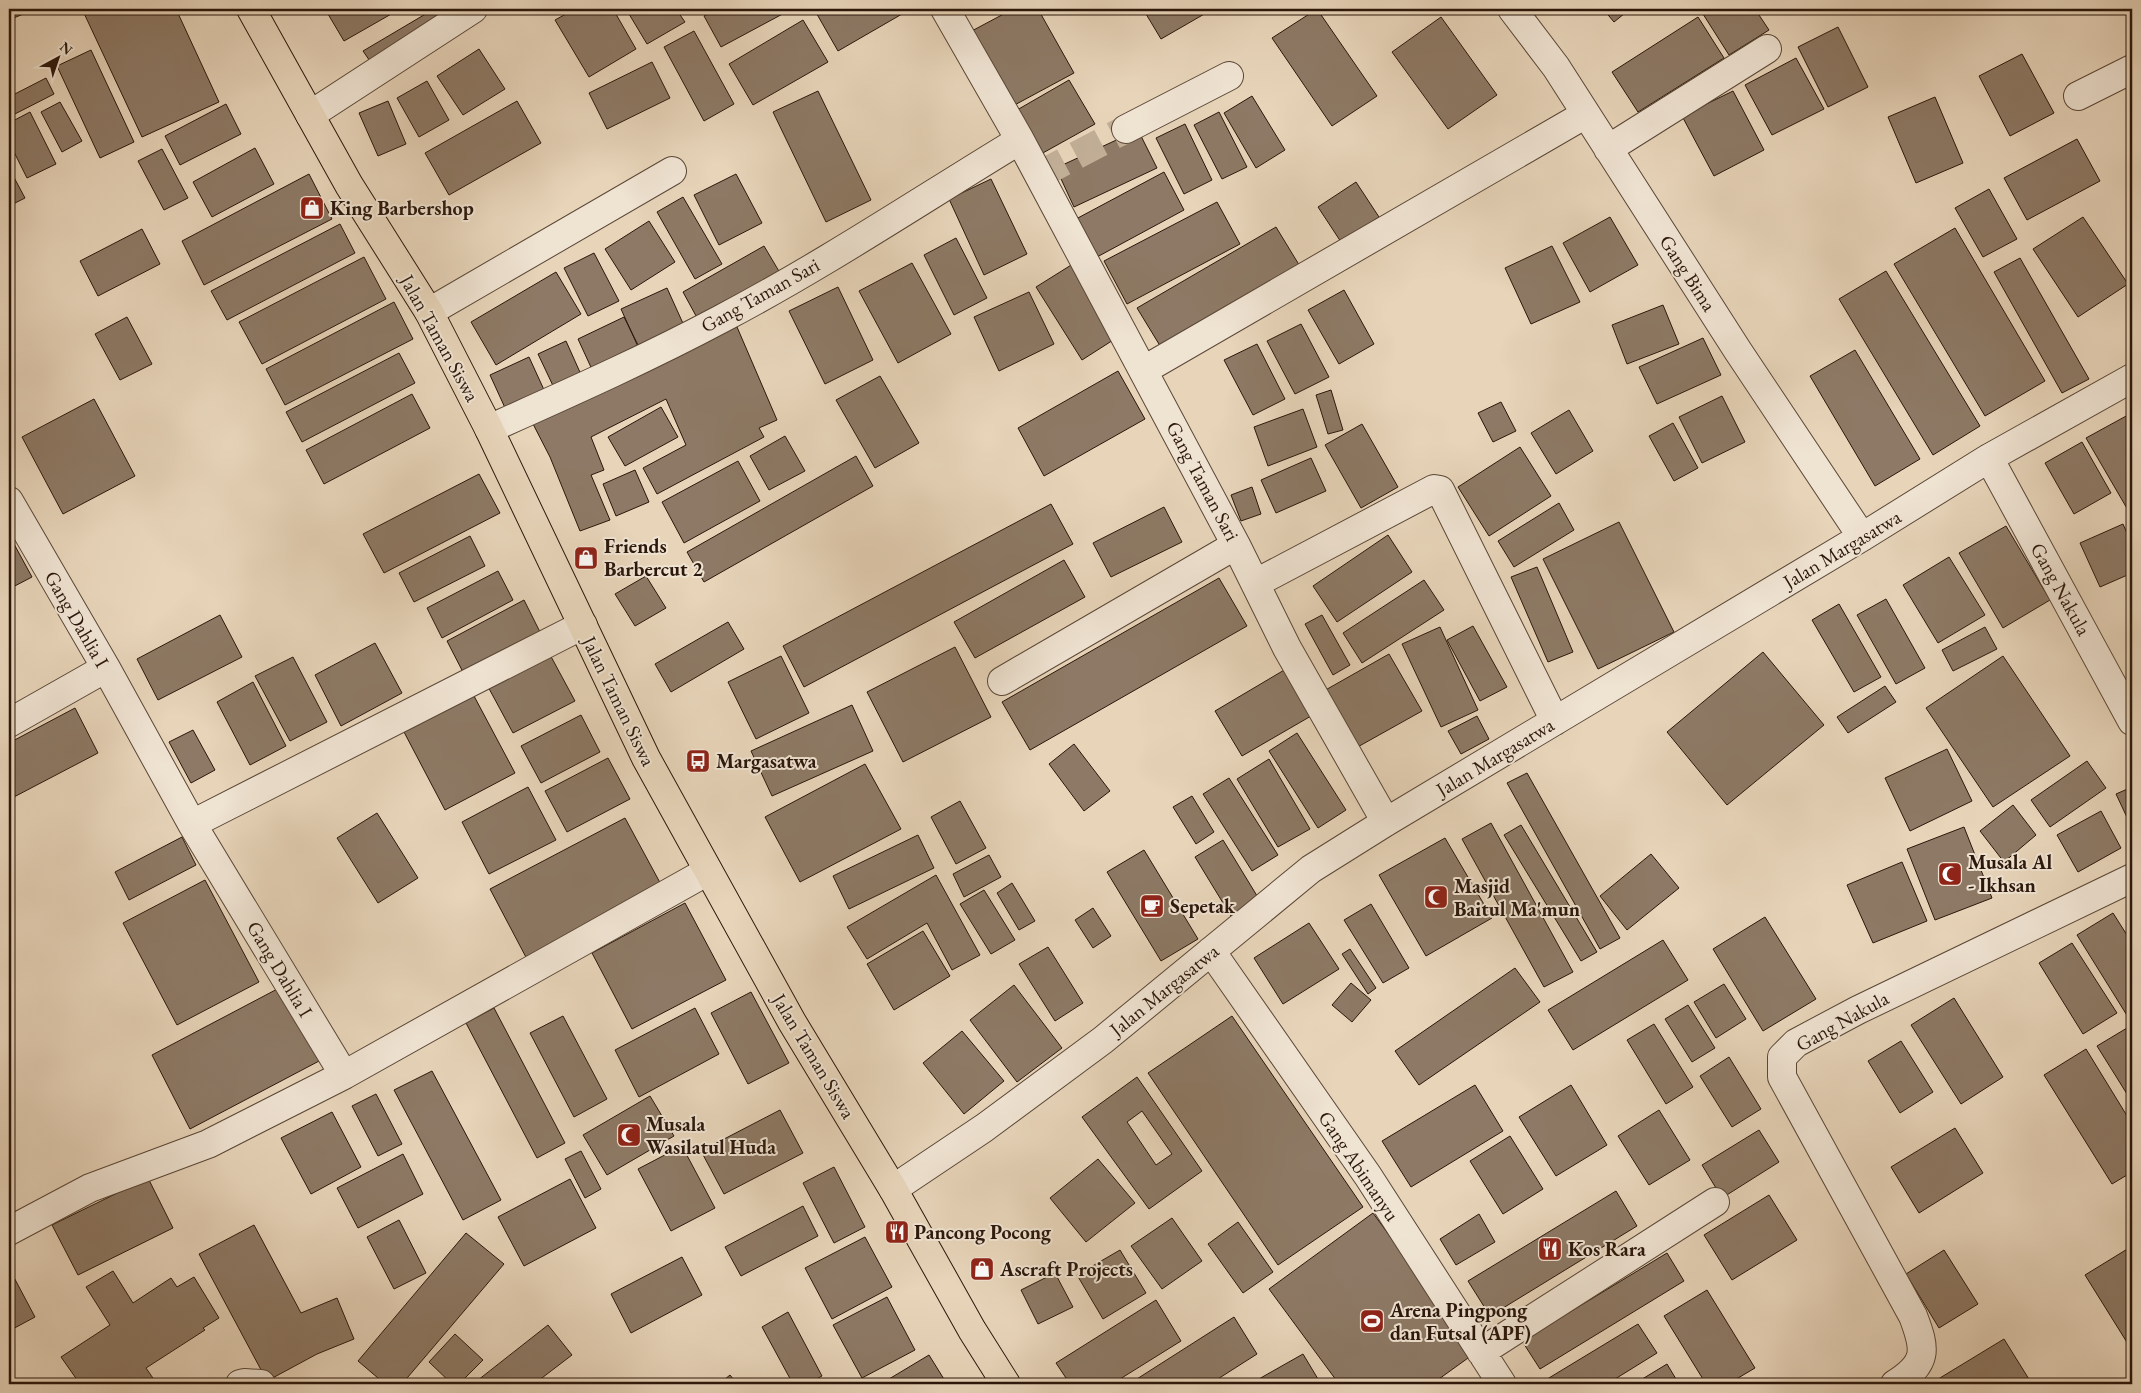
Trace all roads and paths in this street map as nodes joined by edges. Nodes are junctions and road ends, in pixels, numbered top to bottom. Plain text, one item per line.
1 (251, 9) edge
2 (473, 9) edge
3 (945, 9) edge
4 (1512, 9) edge
5 (1768, 49) dead end
6 (2132, 69) edge
7 (1229, 76) dead end
8 (2078, 96) dead end
9 (1586, 114) junction
10 (310, 115) junction
11 (1126, 129) tunnel mouth
12 (1020, 140) junction
13 (1608, 149) junction
14 (672, 171) dead end
15 (428, 312) junction
16 (1144, 370) junction
17 (2132, 378) edge
18 (489, 429) junction
19 (1989, 458) junction
20 (9, 501) edge
21 (1862, 537) junction
22 (1236, 545) junction
23 (1256, 583) junction
24 (582, 625) junction
25 (106, 668) junction
26 (1002, 681) dead end
27 (1555, 721) junction
28 (2132, 721) edge
29 (9, 723) edge
30 (1386, 822) junction
31 (192, 824) junction
32 (708, 870) junction
33 (2132, 878) edge
34 (1211, 951) junction
35 (344, 1075) junction
36 (893, 1189) junction
37 (1715, 1202) dead end
38 (9, 1232) edge
39 (1482, 1352) junction
40 (240, 1384) edge
41 (261, 1384) edge
42 (1006, 1384) edge
43 (1502, 1384) edge
44 (1895, 1384) edge

1 - 10 main road, Jalan Taman Siswa
2 - 10 street
3 - 12 street, Gang Taman Sari
4 - 9 street, Gang Bima
5 - 13 street
6 - 8 street
7 - 11 street
9 - 13 street, Gang Bima
9 - 16 street
10 - 15 main road, Jalan Taman Siswa
12 - 16 street, Gang Taman Sari
12 - 18 street, Gang Taman Sari
13 - 21 street, Gang Bima
14 - 15 street
15 - 18 main road, Jalan Taman Siswa
16 - 22 street, Gang Taman Sari
17 - 19 street, Jalan Margasatwa
18 - 24 main road, Jalan Taman Siswa
19 - 21 street, Jalan Margasatwa
19 - 28 street, Gang Nakula
20 - 25 street, Gang Dahlia I
21 - 27 street, Jalan Margasatwa
22 - 23 street, Gang Taman Sari
22 - 26 street
23 - 27 street
23 - 30 street, Gang Taman Sari
24 - 31 street
24 - 32 main road, Jalan Taman Siswa
25 - 29 street
25 - 31 street, Gang Dahlia I
27 - 30 street, Jalan Margasatwa
30 - 34 street, Jalan Margasatwa
31 - 35 street, Gang Dahlia I
32 - 35 street
32 - 36 main road, Jalan Taman Siswa
33 - 44 street, Gang Nakula
34 - 36 street, Jalan Margasatwa
34 - 39 street, Gang Abimanyu
35 - 38 street
36 - 42 main road, Jalan Taman Siswa
37 - 39 street
39 - 43 street, Gang Abimanyu
40 - 41 street

